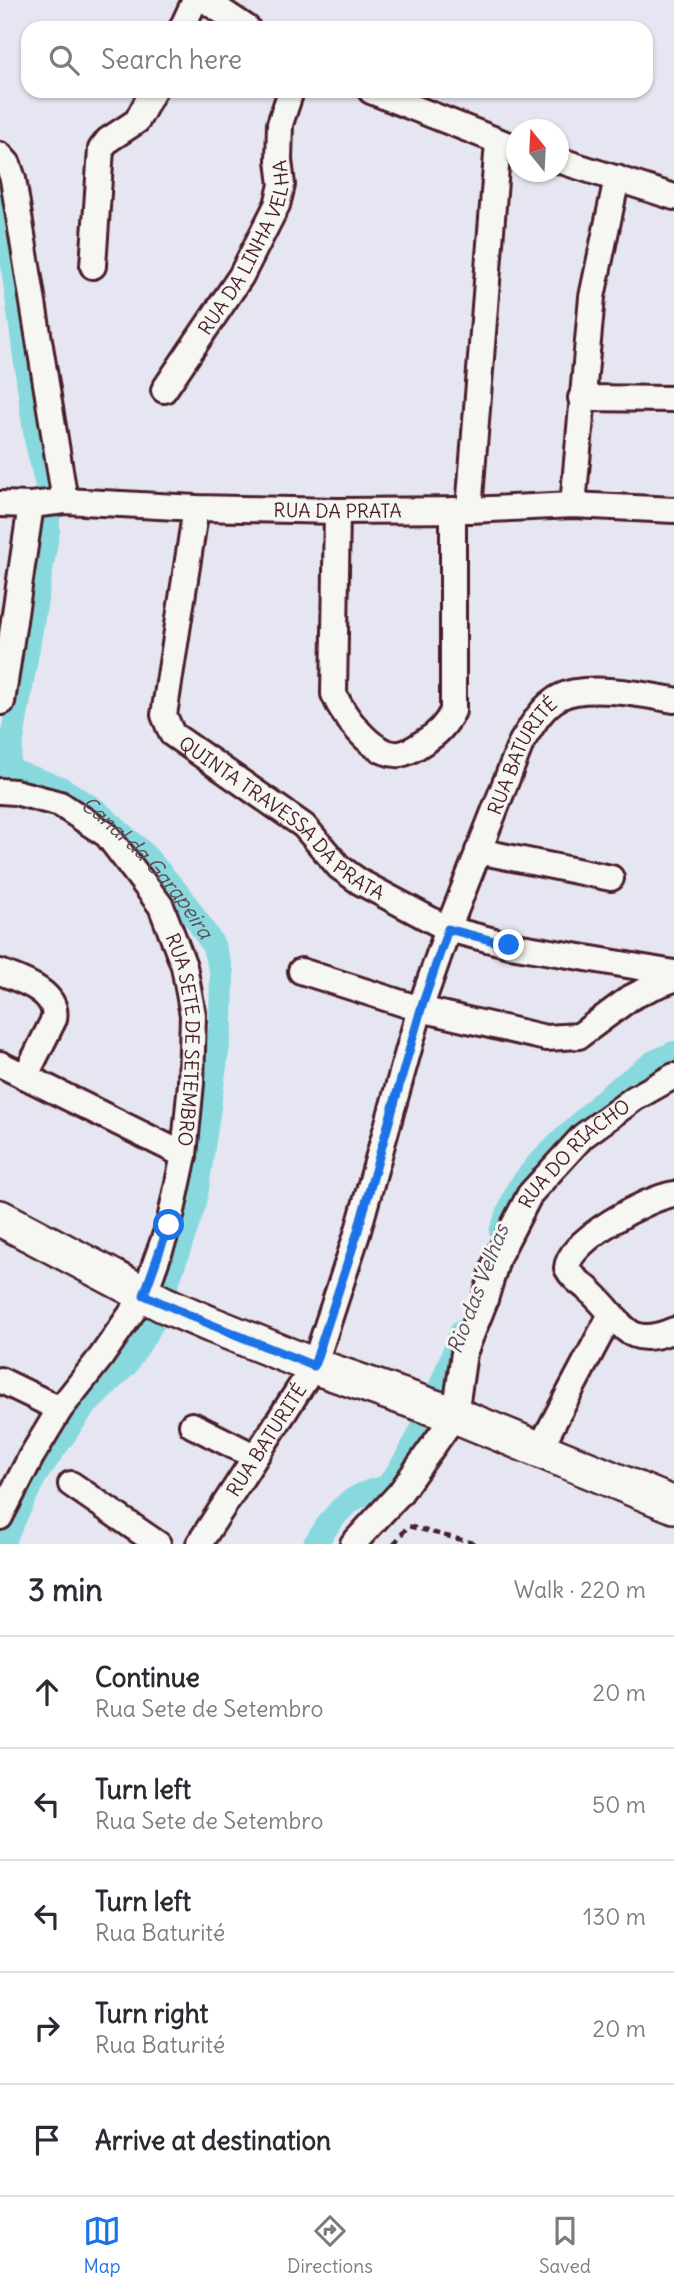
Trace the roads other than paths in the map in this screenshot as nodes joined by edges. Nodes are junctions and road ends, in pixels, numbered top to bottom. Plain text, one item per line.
1 (195, 0) edge
2 (205, 0) edge
3 (185, 21) edge
4 (236, 21) edge
5 (149, 98) edge
6 (289, 98) edge
7 (389, 98) edge
8 (506, 145) edge
9 (506, 153) edge
10 (0, 155) edge
11 (569, 163) edge
12 (617, 178) junction
13 (674, 197) edge
14 (93, 266) dead end
15 (164, 390) dead end
16 (581, 398) junction
17 (674, 398) edge
18 (0, 504) edge
19 (47, 504) junction
20 (573, 505) junction
21 (196, 508) junction
22 (461, 510) junction
23 (674, 510) edge
24 (337, 511) junction
25 (674, 701) edge
26 (0, 702) edge
27 (0, 791) edge
28 (478, 851) junction
29 (611, 878) dead end
30 (448, 929) junction
31 (301, 971) dead end
32 (0, 972) edge
33 (674, 973) edge
34 (674, 979) edge
35 (421, 1009) junction
36 (0, 1064) edge
37 (674, 1076) edge
38 (25, 1077) junction
39 (184, 1155) junction
40 (674, 1194) edge
41 (0, 1218) edge
42 (153, 1299) junction
43 (611, 1314) junction
44 (674, 1330) edge
45 (314, 1366) junction
46 (0, 1380) edge
47 (60, 1409) junction
48 (449, 1413) junction
49 (192, 1425) dead end
50 (539, 1450) junction
51 (254, 1456) junction
52 (71, 1484) dead end
53 (674, 1505) edge
54 (0, 1517) edge
55 (158, 1544) edge
56 (199, 1544) edge
57 (353, 1544) edge

1 - 3 street
2 - 4 street
5 - 14 street
6 - 15 street, RUA DA LINHA VELHA
7 - 8 street
9 - 22 street
10 - 19 street
11 - 12 street
12 - 13 street
12 - 16 street
16 - 17 street
16 - 20 street
18 - 19 street, RUA DA PRATA
19 - 21 street, RUA DA PRATA
19 - 26 street
20 - 22 street, RUA DA PRATA
20 - 23 street, RUA DA PRATA
21 - 24 street, RUA DA PRATA
21 - 30 street, QUINTA TRAVESSA DA PRATA
22 - 24 street, RUA DA PRATA
22 - 24 street
25 - 28 street, RUA BATURITÉ
27 - 39 street, RUA SETE DE SETEMBRO
28 - 29 street
28 - 30 street, RUA BATURITÉ
30 - 33 street
30 - 35 street, RUA BATURITÉ
31 - 35 street
32 - 38 street
34 - 35 street
35 - 45 street, RUA BATURITÉ
36 - 38 street
37 - 48 street, RUA DO RIACHO
38 - 39 street
39 - 42 street, RUA SETE DE SETEMBRO
40 - 43 street
41 - 42 street
42 - 45 street
42 - 47 street
43 - 44 street
43 - 50 street
45 - 48 street
45 - 51 street, RUA BATURITÉ
46 - 47 street
47 - 54 street
48 - 50 street
48 - 57 street
49 - 51 street
50 - 53 street
51 - 56 street, RUA BATURITÉ
52 - 55 street

